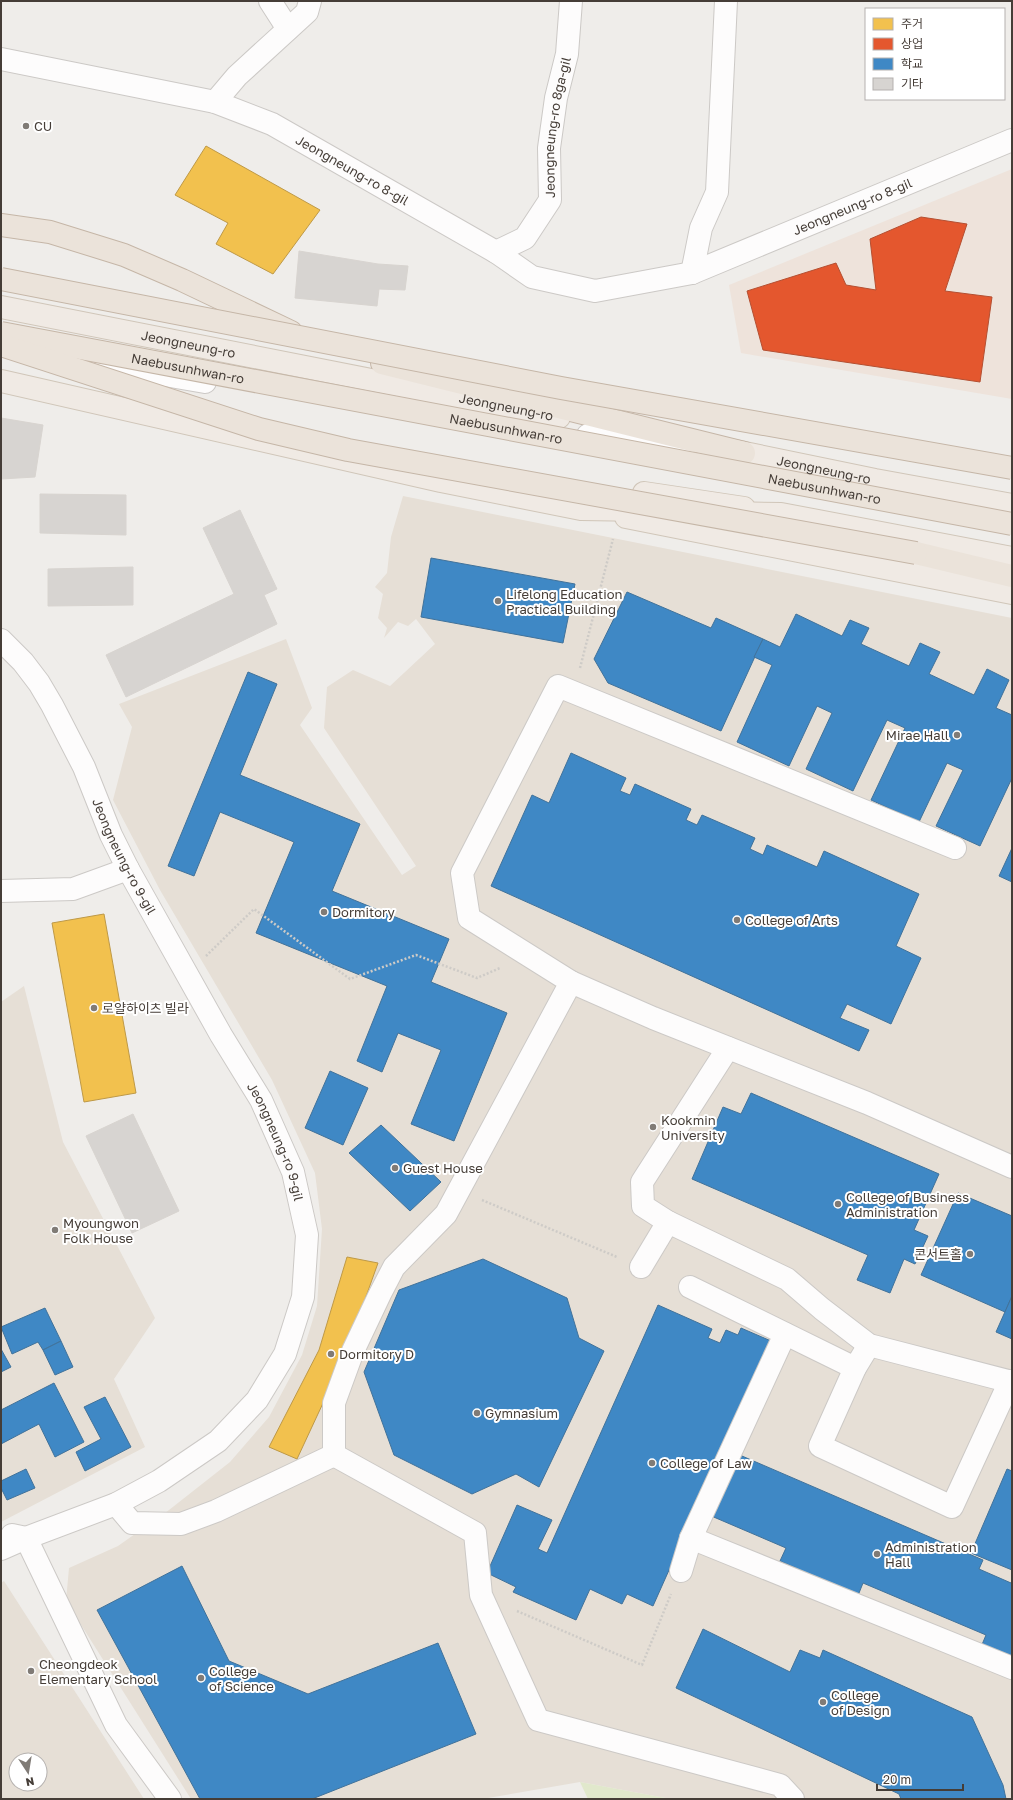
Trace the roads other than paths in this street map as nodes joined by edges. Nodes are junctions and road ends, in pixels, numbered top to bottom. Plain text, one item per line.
1 (270, 1) edge
2 (310, 1) edge
3 (571, 1) edge
4 (726, 1) edge
5 (288, 29) junction
6 (1, 59) edge
7 (215, 102) junction
8 (1012, 140) edge
9 (1, 225) edge
10 (496, 252) junction
11 (692, 273) junction
12 (1, 279) edge
13 (1, 307) edge
14 (1, 333) edge
15 (1, 346) edge
16 (1, 381) edge
17 (744, 453) junction
18 (1012, 468) edge
19 (441, 481) junction
20 (1012, 505) edge
21 (581, 509) junction
22 (781, 514) junction
23 (1012, 524) edge
24 (1012, 558) edge
25 (1012, 576) edge
26 (1012, 593) edge
27 (1, 640) edge
28 (956, 848) dead end
29 (128, 868) junction
30 (1, 891) edge
31 (571, 982) junction
32 (728, 1048) junction
33 (1012, 1167) edge
34 (668, 1222) junction
35 (641, 1267) road end
36 (690, 1287) dead end
37 (785, 1334) junction
38 (869, 1345) junction
39 (855, 1368) junction
40 (1011, 1381) edge
41 (334, 1455) junction
42 (116, 1504) junction
43 (1, 1533) edge
44 (26, 1538) junction
45 (691, 1538) junction
46 (1, 1549) edge
47 (681, 1571) road end
48 (1012, 1668) edge
49 (170, 1799) edge
50 (792, 1799) edge

1 - 5 street
2 - 5 street
3 - 10 street, Jeongneung-ro 8ga-gil
4 - 11 street
5 - 7 street
6 - 7 street, Jeongneung-ro 8-gil
7 - 10 street, Jeongneung-ro 8-gil
8 - 11 street, Jeongneung-ro 8-gil
9 - 17 highway, bridge
10 - 11 street, Jeongneung-ro 8-gil
12 - 18 highway, bridge
13 - 17 main road, Jeongneung-ro
14 - 23 highway, Naebusunhwan-ro, bridge
15 - 17 street
15 - 25 highway, bridge
16 - 19 main road
17 - 20 main road, Jeongneung-ro
19 - 21 main road
19 - 22 main road
21 - 22 main road
21 - 26 main road
22 - 24 main road
27 - 29 street, Jeongneung-ro 9-gil
28 - 31 street
29 - 30 street
29 - 42 street, Jeongneung-ro 9-gil
31 - 32 street
31 - 41 street
32 - 33 street
32 - 34 street
34 - 35 street
34 - 38 street
36 - 37 street
37 - 39 street
37 - 45 street
38 - 39 street
38 - 40 street
39 - 40 street
41 - 42 street
41 - 50 street
42 - 44 street, Jeongneung-ro 9-gil
43 - 44 street
44 - 46 street, Jeongneung-ro 9-gil
44 - 49 street
45 - 47 street
45 - 48 street

